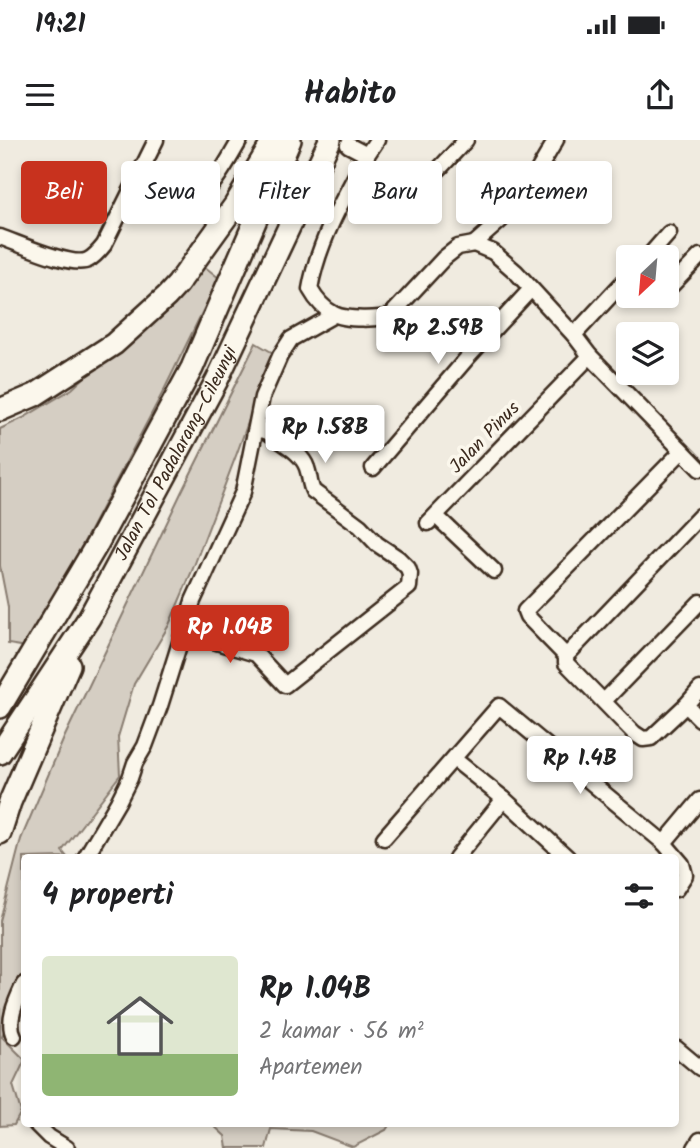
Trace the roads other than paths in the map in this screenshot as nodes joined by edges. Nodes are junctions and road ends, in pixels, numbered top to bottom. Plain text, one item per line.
1 (156, 140) edge
2 (240, 140) edge
3 (274, 140) edge
4 (290, 140) edge
5 (377, 140) edge
6 (466, 140) edge
7 (556, 140) edge
8 (339, 142) edge
9 (367, 155) junction
10 (146, 161) edge
11 (442, 166) edge
12 (220, 173) edge
13 (121, 211) edge
14 (669, 233) dead end
15 (0, 237) edge
16 (474, 244) junction
17 (658, 245) edge
18 (700, 256) edge
19 (679, 279) edge
20 (530, 289) junction
21 (616, 289) edge
22 (334, 315) junction
23 (573, 334) junction
24 (590, 356) junction
25 (0, 410) edge
26 (255, 432) junction
27 (681, 452) junction
28 (373, 468) dead end
29 (700, 469) edge
30 (700, 516) edge
31 (494, 571) dead end
32 (700, 602) edge
33 (89, 618) junction
34 (183, 632) junction
35 (566, 656) junction
36 (700, 688) edge
37 (604, 702) junction
38 (685, 705) junction
39 (0, 707) edge
40 (700, 719) edge
41 (0, 753) edge
42 (454, 759) junction
43 (504, 799) junction
44 (700, 800) edge
45 (0, 833) edge
46 (384, 838) dead end
47 (664, 843) junction
48 (87, 854) edge
49 (459, 854) edge
50 (558, 854) edge
51 (673, 854) edge
52 (679, 860) edge
53 (679, 883) edge
54 (21, 993) edge
55 (14, 1036) dead end
56 (679, 1050) edge
57 (700, 1068) edge
58 (39, 1127) edge
59 (700, 1140) edge
60 (67, 1148) edge
61 (695, 1148) edge

1 - 10 street
2 - 12 street
3 - 25 highway
4 - 39 highway, Jalan Tol Padalarang–Cileunyi
5 - 9 street
6 - 11 street
7 - 16 street
8 - 9 street
8 - 33 highway, Jalan Tol Padalarang–Cileunyi
9 - 22 street
13 - 15 street
14 - 17 street
16 - 20 street
16 - 22 street
18 - 19 street
20 - 23 street
20 - 28 street
21 - 23 street
22 - 26 street
23 - 24 street
24 - 27 street
24 - 31 street, Jalan Pinus
26 - 34 street
26 - 34 street
27 - 29 street
27 - 35 street
30 - 35 street
32 - 37 street
33 - 41 highway, Jalan Tol Padalarang–Cileunyi
33 - 45 highway
34 - 48 street
35 - 37 street
36 - 38 street
37 - 38 street
38 - 40 street
42 - 43 street
42 - 46 street
42 - 47 street
43 - 49 street
43 - 50 street
44 - 47 street
47 - 51 street
52 - 53 street
54 - 55 street
56 - 57 street
58 - 60 street
59 - 61 street

